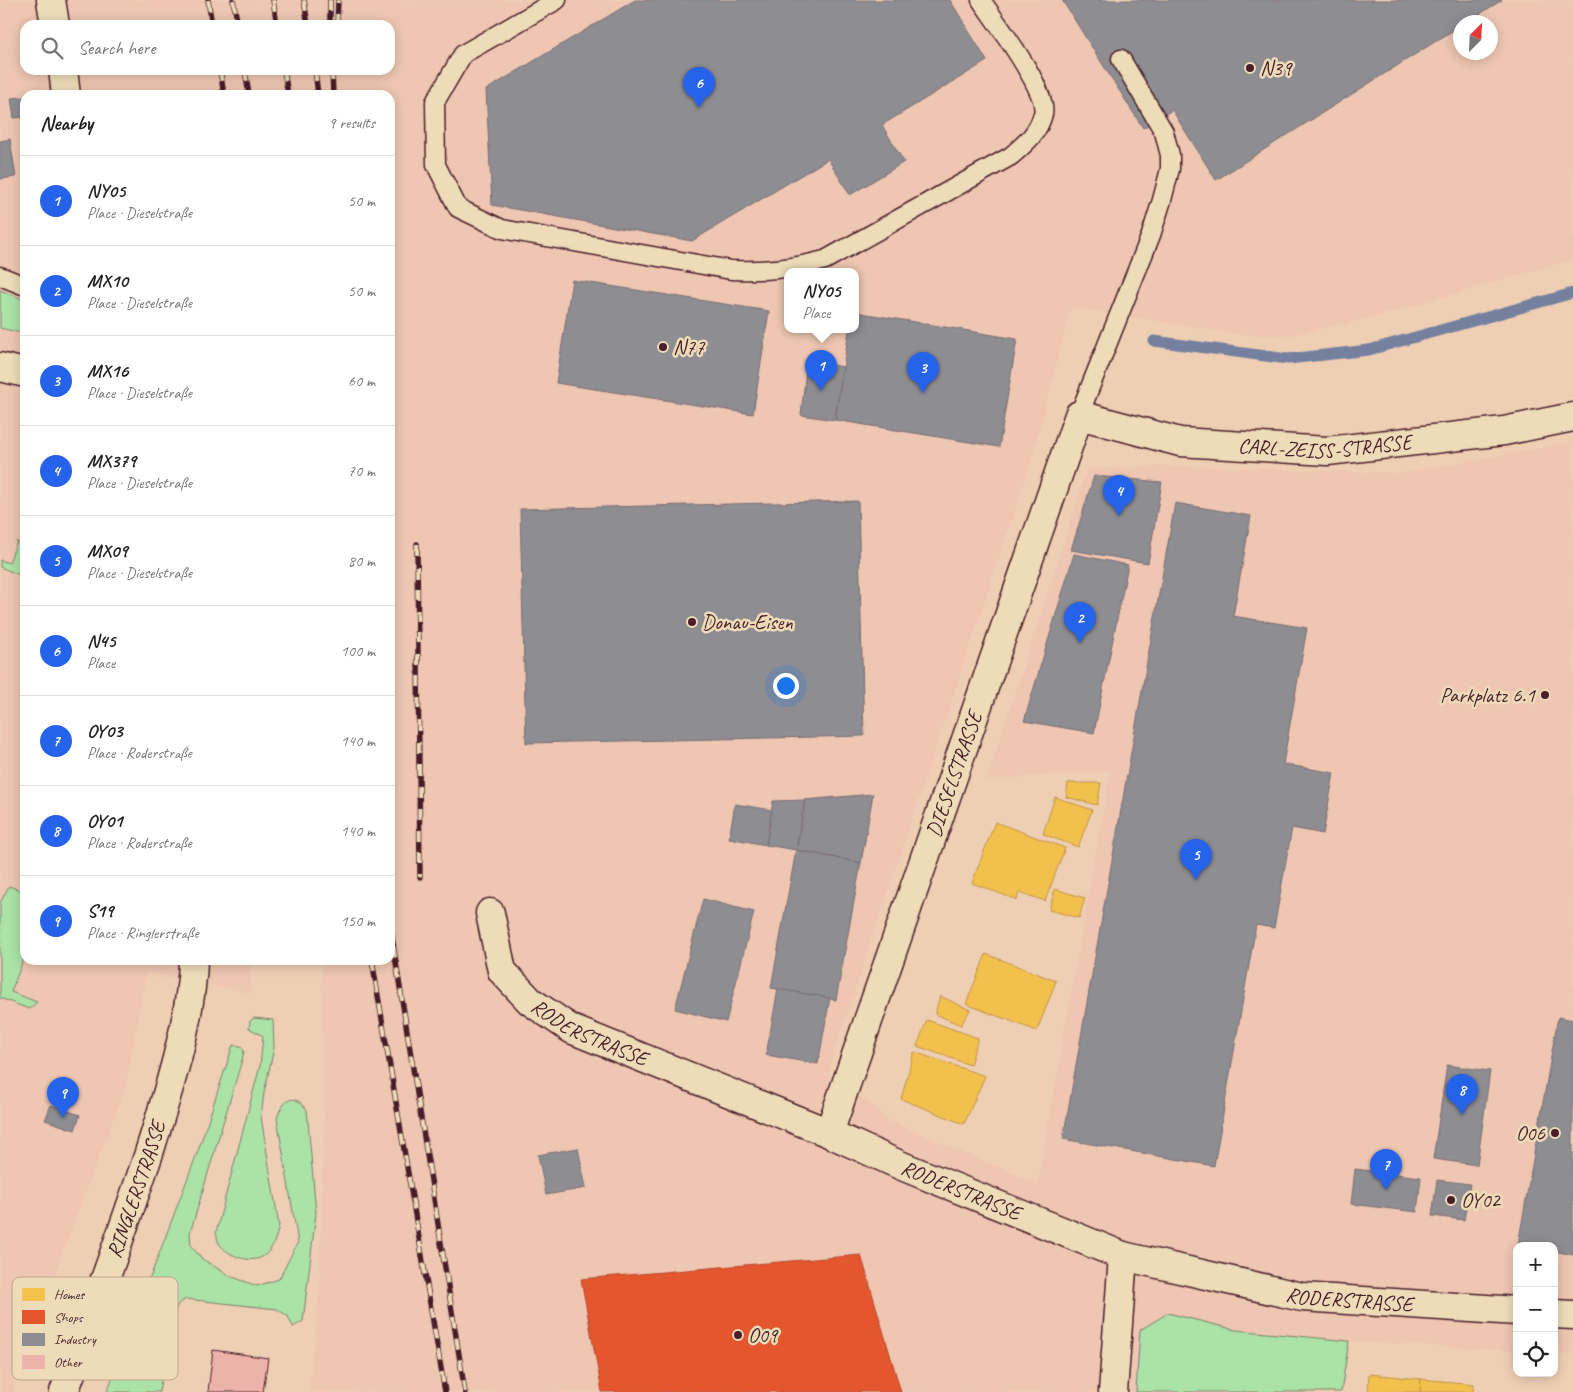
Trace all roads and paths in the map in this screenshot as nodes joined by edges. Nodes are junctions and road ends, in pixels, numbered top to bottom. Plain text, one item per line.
1 (51, 0) edge
2 (557, 0) edge
3 (981, 0) edge
4 (54, 20) edge
5 (1121, 60) dead end
6 (63, 75) edge
7 (65, 90) edge
8 (796, 268) edge
9 (784, 270) edge
10 (0, 276) edge
11 (20, 284) edge
12 (0, 368) edge
13 (20, 372) edge
14 (1079, 415) junction
15 (1573, 417) edge
16 (490, 913) dead end
17 (192, 965) edge
18 (829, 1133) junction
19 (1123, 1256) junction
20 (107, 1277) edge
21 (1513, 1311) edge
22 (1558, 1314) edge
23 (1573, 1316) edge
24 (69, 1380) edge
25 (64, 1392) edge
26 (1113, 1392) edge

1 - 4 street
2 - 9 lane
3 - 8 lane
5 - 14 lane
6 - 7 street
10 - 11 lane
12 - 13 street
14 - 15 street, CARL-ZEISS-STRASSE
14 - 18 street, DIESELSTRASSE
16 - 18 street, RODERSTRASSE
17 - 20 street, RINGLERSTRASSE
18 - 19 street, RODERSTRASSE
19 - 21 street, RODERSTRASSE
19 - 26 street
22 - 23 street
24 - 25 street, RINGLERSTRASSE

